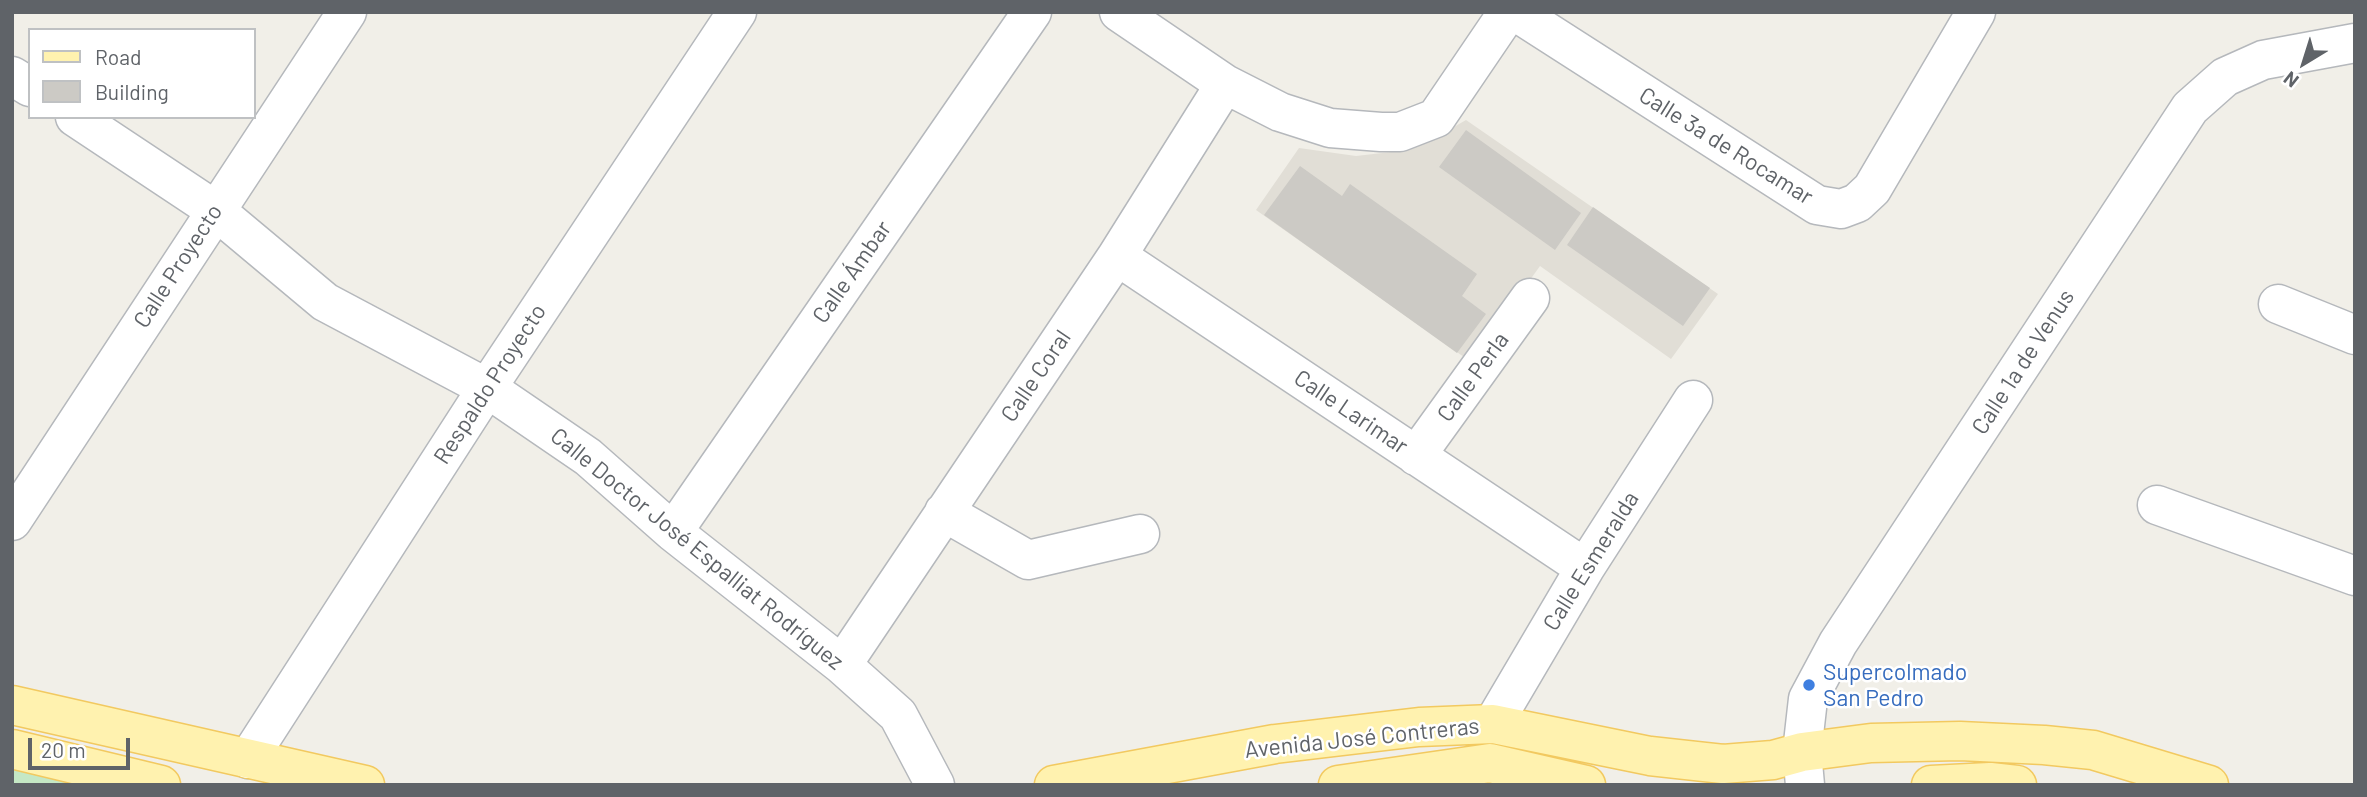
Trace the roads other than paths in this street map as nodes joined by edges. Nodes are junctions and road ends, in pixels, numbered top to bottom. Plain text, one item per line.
1 (347, 12) edge
2 (737, 12) edge
3 (1032, 12) edge
4 (1119, 12) edge
5 (1508, 12) edge
6 (1516, 12) edge
7 (1976, 12) edge
8 (2355, 43) edge
9 (12, 76) edge
10 (1225, 84) junction
11 (28, 87) edge
12 (78, 119) edge
13 (215, 210) junction
14 (1118, 256) junction
15 (1530, 299) dead end
16 (2278, 304) dead end
17 (2355, 335) edge
18 (487, 388) junction
19 (1693, 400) dead end
20 (1416, 456) junction
21 (2157, 505) dead end
22 (944, 512) junction
23 (12, 521) edge
24 (673, 532) junction
25 (1140, 534) dead end
26 (1584, 568) junction
27 (2355, 576) edge
28 (842, 665) junction
29 (12, 705) edge
30 (1493, 724) junction
31 (12, 749) edge
32 (247, 759) junction
33 (1803, 768) edge
34 (161, 785) edge
35 (365, 785) edge
36 (935, 785) edge
37 (1054, 785) edge
38 (1338, 785) edge
39 (1586, 785) edge
40 (1931, 785) edge
41 (2017, 785) edge
42 (2209, 785) edge

1 - 13 street, Calle Proyecto
2 - 18 street, Respaldo Proyecto
3 - 24 street, Calle Ámbar
4 - 10 street
5 - 10 street
6 - 7 street, Calle 3a de Rocamar
8 - 33 street, Calle 1a de Venus
9 - 11 street
10 - 14 street, Calle Coral
12 - 13 street, Calle Doctor José Espalliat Rodríguez
13 - 18 street, Calle Doctor José Espalliat Rodríguez
13 - 23 street, Calle Proyecto
14 - 20 street, Calle Larimar
14 - 22 street, Calle Coral
15 - 20 street, Calle Perla
16 - 17 street
18 - 24 street, Calle Doctor José Espalliat Rodríguez
18 - 32 street, Respaldo Proyecto
19 - 26 street, Calle Esmeralda
20 - 26 street, Calle Larimar
21 - 27 street
22 - 25 street
22 - 28 street, Calle Coral
24 - 28 street, Calle Doctor José Espalliat Rodríguez
26 - 30 street, Calle Esmeralda
28 - 36 street, Calle Doctor José Espalliat Rodríguez
29 - 32 main road
30 - 33 main road, Avenida José Contreras
30 - 37 main road, Avenida José Contreras
31 - 34 main road
32 - 35 main road
33 - 42 main road, Avenida José Contreras
38 - 39 main road, Avenida José Contreras
40 - 41 main road

